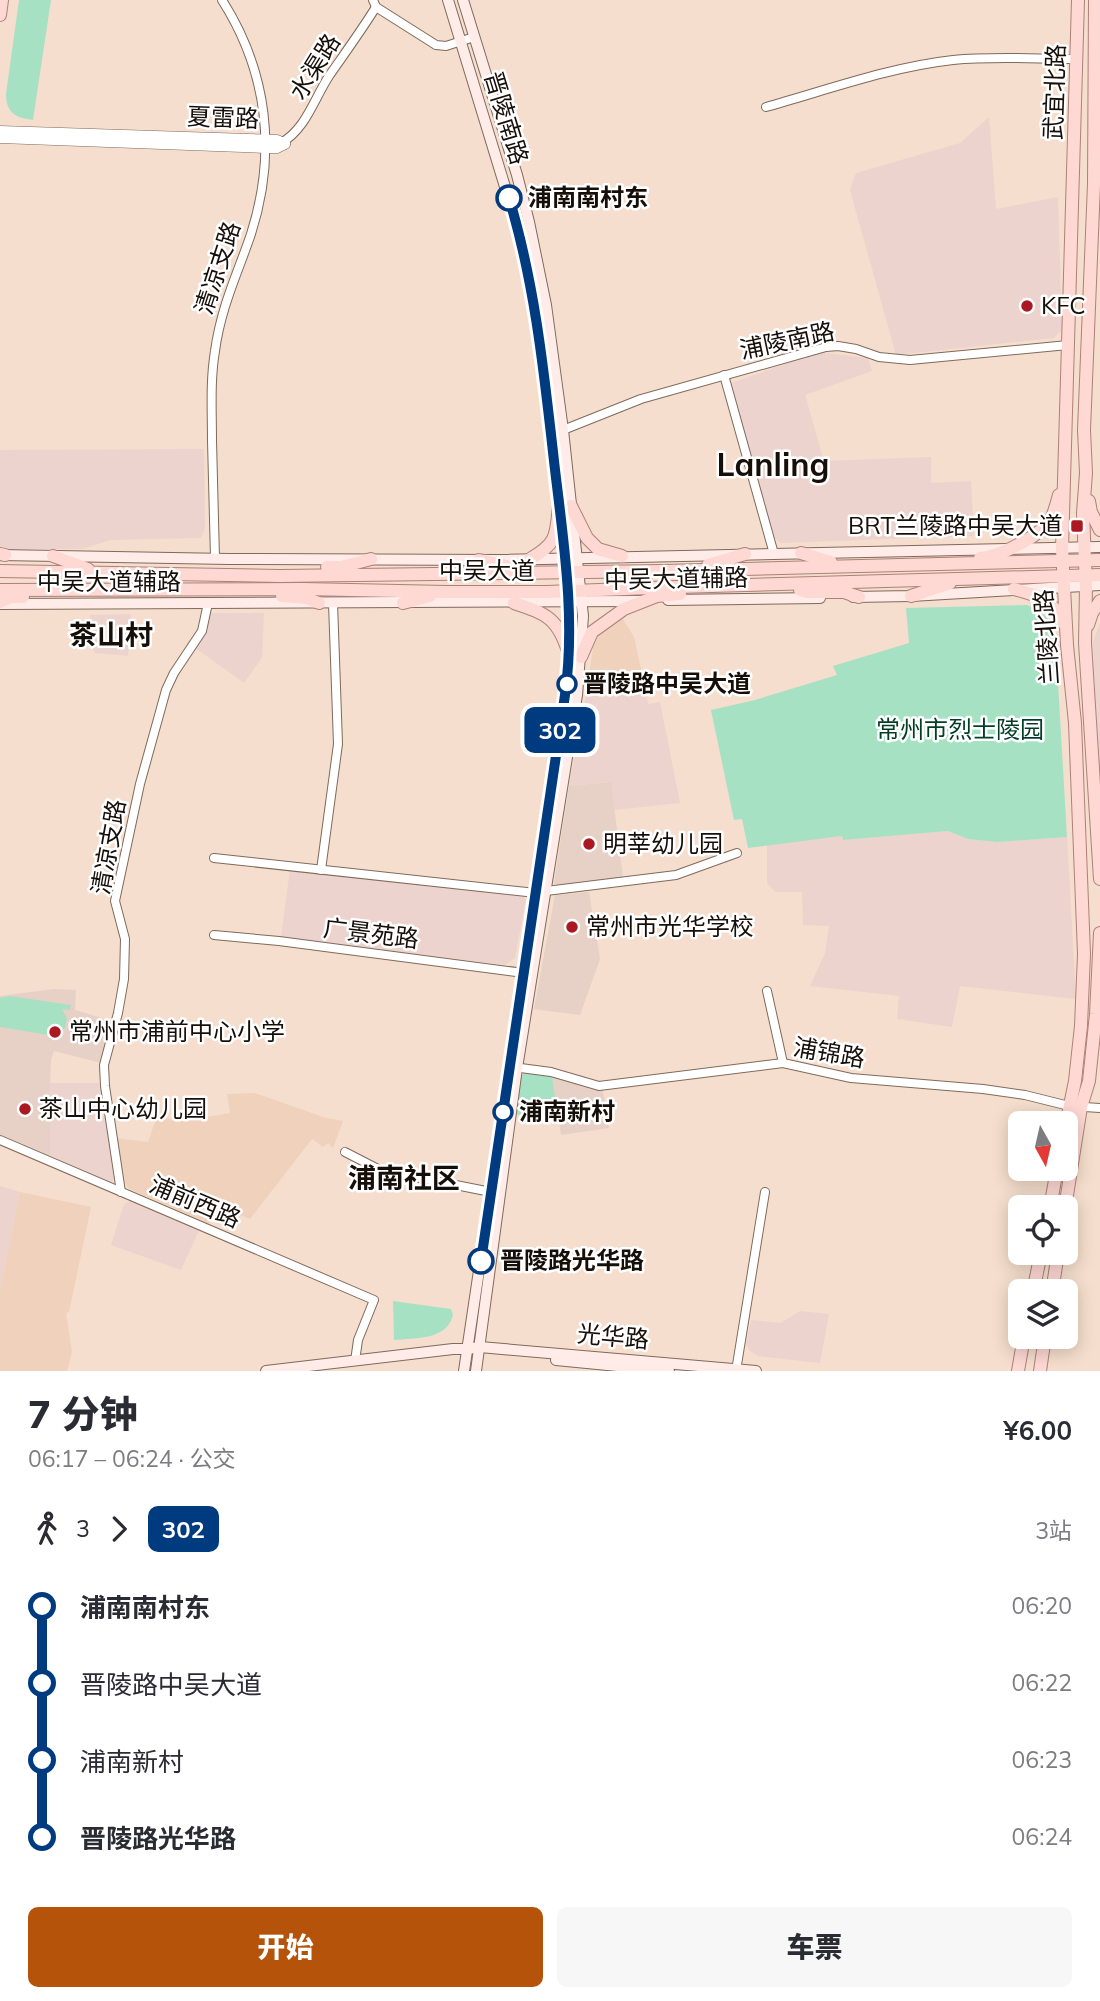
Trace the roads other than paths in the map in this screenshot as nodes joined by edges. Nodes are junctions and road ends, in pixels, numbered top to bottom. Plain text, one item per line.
1 (2, 0) edge
2 (222, 0) edge
3 (448, 0) edge
4 (463, 0) edge
5 (1078, 0) edge
6 (1095, 0) edge
7 (374, 4) edge
8 (0, 15) edge
9 (474, 37) junction
10 (460, 40) junction
11 (1077, 59) junction
12 (766, 107) dead end
13 (0, 131) edge
14 (0, 138) edge
15 (281, 143) joint
16 (266, 144) junction
17 (1097, 184) edge
18 (1073, 186) joint
19 (1068, 345) junction
20 (724, 375) junction
21 (563, 430) junction
22 (1086, 472) junction
23 (1064, 482) junction
24 (565, 505) junction
25 (1100, 530) edge
26 (1100, 547) edge
27 (1005, 550) junction
28 (2, 554) edge
29 (745, 554) junction
30 (774, 554) junction
31 (802, 554) junction
32 (1085, 554) junction
33 (1062, 555) junction
34 (53, 556) junction
35 (622, 556) junction
36 (215, 558) junction
37 (565, 558) junction
38 (578, 558) junction
39 (371, 559) junction
40 (479, 559) junction
41 (530, 559) junction
42 (1100, 560) edge
43 (1023, 563) junction
44 (941, 564) junction
45 (873, 566) junction
46 (754, 568) junction
47 (663, 570) junction
48 (0, 571) edge
49 (517, 572) junction
50 (538, 572) junction
51 (573, 572) junction
52 (98, 573) junction
53 (121, 573) junction
54 (160, 573) junction
55 (310, 575) junction
56 (1100, 575) edge
57 (280, 576) junction
58 (0, 578) edge
59 (1024, 578) junction
60 (964, 579) junction
61 (1086, 581) junction
62 (1064, 582) junction
63 (779, 584) junction
64 (1100, 585) edge
65 (704, 586) junction
66 (211, 589) junction
67 (247, 589) junction
68 (611, 589) junction
69 (1014, 589) junction
70 (0, 590) edge
71 (52, 590) junction
72 (87, 590) junction
73 (575, 596) junction
74 (911, 596) junction
75 (404, 597) junction
76 (859, 597) junction
77 (641, 601) junction
78 (1100, 601) edge
79 (0, 603) edge
80 (208, 603) junction
81 (319, 603) junction
82 (333, 603) junction
83 (514, 603) junction
84 (1085, 643) junction
85 (1067, 645) junction
86 (575, 655) junction
87 (1098, 827) edge
88 (1099, 852) edge
89 (737, 853) dead end
90 (214, 858) dead end
91 (321, 870) junction
92 (1100, 879) edge
93 (541, 892) junction
94 (1100, 933) edge
95 (214, 935) dead end
96 (524, 973) junction
97 (767, 991) dead end
98 (783, 1063) junction
99 (514, 1068) junction
100 (1075, 1107) junction
101 (1100, 1108) edge
102 (1073, 1111) edge
103 (0, 1140) edge
104 (345, 1152) dead end
105 (121, 1192) junction
106 (491, 1192) junction
107 (765, 1192) dead end
108 (1066, 1195) edge
109 (467, 1349) junction
110 (1022, 1349) edge
111 (1043, 1349) edge
112 (480, 1350) junction
113 (355, 1361) junction
114 (737, 1370) edge
115 (266, 1371) edge
116 (464, 1371) edge
117 (476, 1371) edge
118 (669, 1371) edge
119 (755, 1371) edge
120 (1018, 1371) edge
121 (1040, 1371) edge

1 - 8 main road
2 - 16 street, 清凉支路
3 - 10 main road, 晋陵南路
4 - 9 main road, 晋陵南路
5 - 11 main road, 武宜北路
6 - 17 main road, 武宜北路
7 - 10 street
7 - 15 street, 水渠路
9 - 10 street
9 - 21 main road, 晋陵南路
10 - 24 main road, 晋陵南路
11 - 12 street
11 - 18 main road, 武宜北路
13 - 16 street, 夏雷路
14 - 16 street, 夏雷路
15 - 16 street, 夏雷路
16 - 36 street, 清凉支路
17 - 22 main road, 兰陵北路
18 - 19 main road, 兰陵北路
19 - 20 street, 浦陵南路
19 - 23 main road, 兰陵北路
20 - 21 street, 浦陵南路
20 - 30 street
21 - 24 main road, 晋陵南路
22 - 25 main road
22 - 32 main road, 兰陵北路
23 - 27 main road
23 - 33 main road, 兰陵北路
24 - 35 main road
24 - 37 main road, 晋陵南路
24 - 38 main road, 晋陵南路
24 - 41 main road
26 - 32 main road
27 - 31 main road, 中吴大道辅路
27 - 33 main road, 中吴大道辅路
27 - 44 main road
28 - 34 main road, 中吴大道辅路
29 - 30 main road, 中吴大道辅路
29 - 35 main road, 中吴大道辅路
29 - 47 main road
30 - 31 main road, 中吴大道辅路
31 - 45 main road
32 - 33 main road, 中吴大道
32 - 42 main road, 中吴大道
32 - 61 main road, 兰陵北路
33 - 43 main road, 中吴大道
33 - 62 main road, 兰陵北路
34 - 36 main road, 中吴大道辅路
34 - 52 main road
35 - 38 main road, 中吴大道辅路
36 - 39 main road, 中吴大道辅路
37 - 38 main road, 中吴大道辅路
37 - 41 main road, 中吴大道辅路
37 - 51 main road, 晋陵南路
38 - 51 main road, 晋陵南路
39 - 40 main road, 中吴大道辅路
39 - 57 main road
40 - 41 main road, 中吴大道辅路
40 - 50 main road
43 - 44 main road, 中吴大道
43 - 59 main road
44 - 45 main road, 中吴大道
45 - 46 main road, 中吴大道
46 - 47 main road, 中吴大道
46 - 68 main road
47 - 51 main road, 中吴大道
48 - 52 main road, 中吴大道
49 - 50 main road, 中吴大道
49 - 55 main road, 中吴大道
49 - 75 main road
50 - 51 main road, 中吴大道
51 - 73 main road, 晋陵南路
52 - 53 main road, 中吴大道
53 - 54 main road, 中吴大道
53 - 58 main road
54 - 57 main road, 中吴大道
54 - 71 main road
55 - 57 main road, 中吴大道
55 - 66 main road
56 - 61 main road, 中吴大道
59 - 60 main road, 中吴大道
59 - 62 main road, 中吴大道
60 - 63 main road, 中吴大道
60 - 74 main road
61 - 62 main road, 中吴大道
61 - 64 main road
61 - 84 main road, 兰陵北路
62 - 69 main road, 中吴大道辅路
62 - 85 main road, 兰陵北路
63 - 65 main road, 中吴大道
63 - 76 main road
65 - 68 main road, 中吴大道
65 - 77 main road
66 - 67 main road, 中吴大道
66 - 72 main road, 中吴大道
67 - 75 main road, 中吴大道
67 - 81 main road
68 - 73 main road, 中吴大道
69 - 74 main road, 中吴大道辅路
69 - 85 main road
70 - 71 main road, 中吴大道
71 - 72 main road, 中吴大道
72 - 79 main road
73 - 75 main road, 中吴大道
73 - 77 main road, 中吴大道辅路
73 - 83 main road, 中吴大道辅路
73 - 86 main road, 晋陵南路
74 - 76 main road, 中吴大道辅路
75 - 82 main road, 中吴大道辅路
75 - 83 main road, 中吴大道辅路
76 - 77 main road, 中吴大道辅路
77 - 86 main road
78 - 84 main road
79 - 80 main road, 中吴大道辅路
80 - 81 main road, 中吴大道辅路
80 - 105 street, 清凉支路
81 - 82 main road, 中吴大道辅路
82 - 91 street
83 - 86 main road
84 - 87 main road, 兰陵北路
85 - 100 main road, 兰陵北路
86 - 93 main road, 晋陵南路
87 - 88 main road, 兰陵北路
88 - 92 main road, 兰陵北路
89 - 93 street
90 - 91 street
91 - 93 street
93 - 96 main road, 晋陵南路
93 - 99 main road, 晋陵南路
94 - 100 main road, 兰陵北路
95 - 96 street, 广景苑路
96 - 99 main road, 晋陵南路
97 - 98 street
98 - 99 street, 浦锦路
98 - 100 street, 浦锦路
99 - 106 main road, 晋陵南路
99 - 112 main road, 晋陵南路
100 - 101 street, 浦锦路
100 - 102 main road, 兰陵北路
100 - 108 main road, 兰陵北路
103 - 105 street, 浦前西路
104 - 106 street
105 - 113 street, 浦前西路
106 - 109 main road, 晋陵南路
107 - 114 street
109 - 112 main road, 光华路
109 - 113 main road, 光华路
109 - 116 main road, 晋陵南路
110 - 120 main road
111 - 121 main road
112 - 114 main road, 光华路
112 - 117 main road, 晋陵南路
112 - 118 main road, 光华路
113 - 115 main road, 光华路
114 - 119 main road, 光华路

